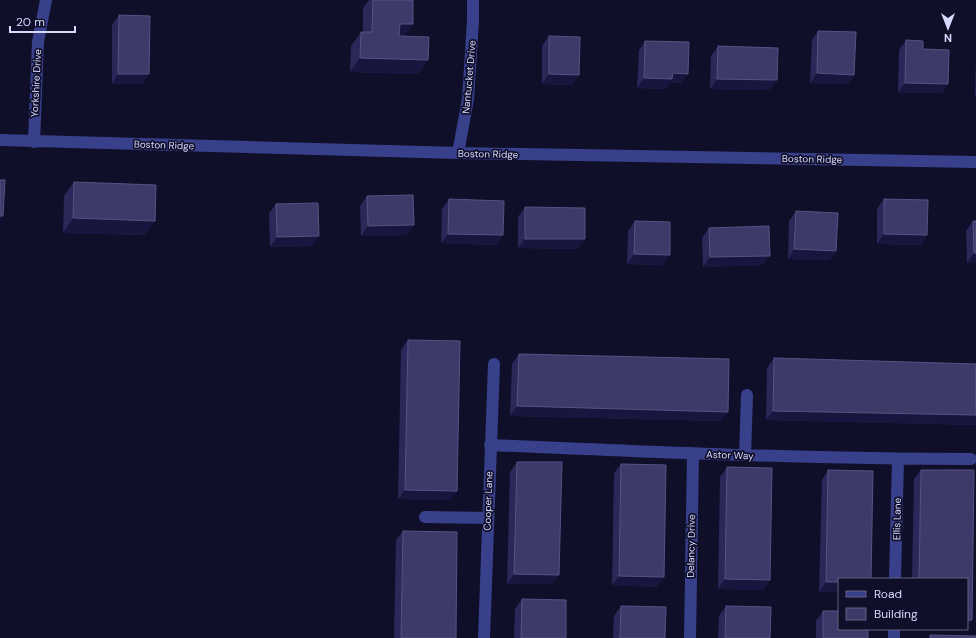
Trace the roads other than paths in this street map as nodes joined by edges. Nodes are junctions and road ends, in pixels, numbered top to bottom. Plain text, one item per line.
1 (46, 0) edge
2 (473, 0) edge
3 (0, 140) edge
4 (34, 142) junction
5 (458, 153) junction
6 (976, 162) edge
7 (494, 364) dead end
8 (746, 395) dead end
9 (490, 445) junction
10 (692, 454) junction
11 (745, 455) junction
12 (898, 459) junction
13 (971, 459) dead end
14 (425, 517) dead end
15 (488, 518) junction
16 (896, 578) edge
17 (484, 638) edge
18 (690, 638) edge

1 - 4 street, Yorkshire Drive
2 - 5 street, Nantucket Drive
3 - 4 street, Boston Ridge
4 - 5 street, Boston Ridge
5 - 6 street, Boston Ridge
7 - 9 street, Cooper Lane
8 - 11 street
9 - 10 street, Astor Way
9 - 15 street, Cooper Lane
10 - 11 street, Astor Way
10 - 18 street, Delancy Drive
11 - 12 street, Astor Way
12 - 13 street, Astor Way
12 - 16 street, Ellis Lane
14 - 15 street
15 - 17 street, Cooper Lane

